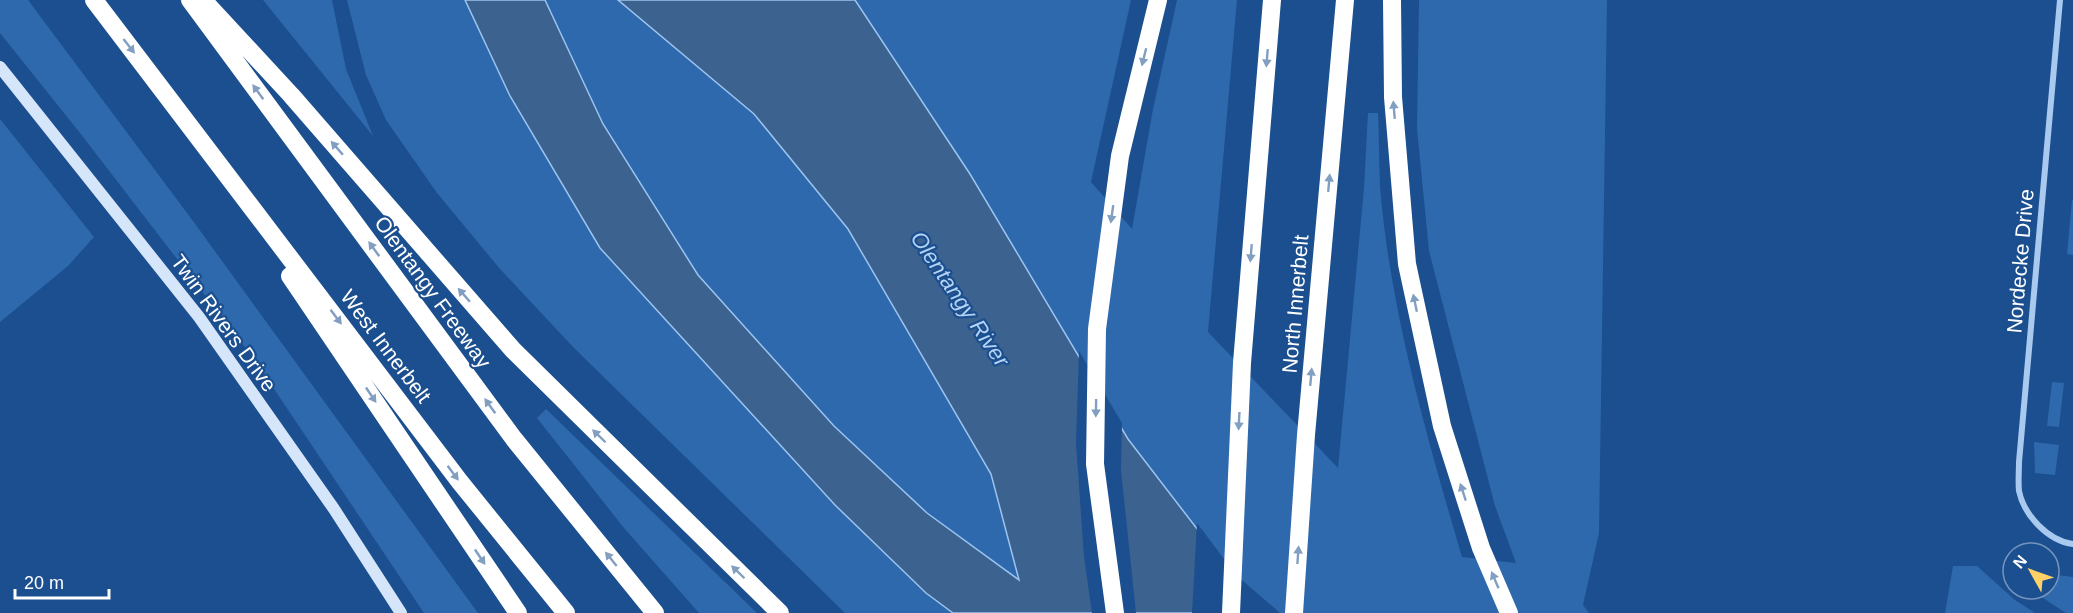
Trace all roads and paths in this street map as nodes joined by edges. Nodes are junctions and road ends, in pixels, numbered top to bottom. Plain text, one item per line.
1 (94, 0) edge
2 (190, 0) edge
3 (203, 0) edge
4 (1158, 0) edge
5 (1272, 0) edge
6 (1345, 0) edge
7 (1392, 0) edge
8 (2060, 0) edge
9 (0, 67) edge
10 (173, 103) junction
11 (2073, 544) edge
12 (651, 609) edge
13 (401, 613) edge
14 (518, 613) edge
15 (566, 613) edge
16 (780, 613) edge
17 (1115, 613) edge
18 (1231, 613) edge
19 (1294, 613) edge
20 (1509, 613) edge

1 -> 10 highway
12 -> 2 highway, Olentangy Freeway
16 -> 3 highway
4 -> 17 highway
5 -> 18 highway
19 -> 6 highway, North Innerbelt
20 -> 7 highway
8 - 11 street, Nordecke Drive
9 - 13 main road, Twin Rivers Drive
10 -> 14 highway
10 -> 15 highway, West Innerbelt

